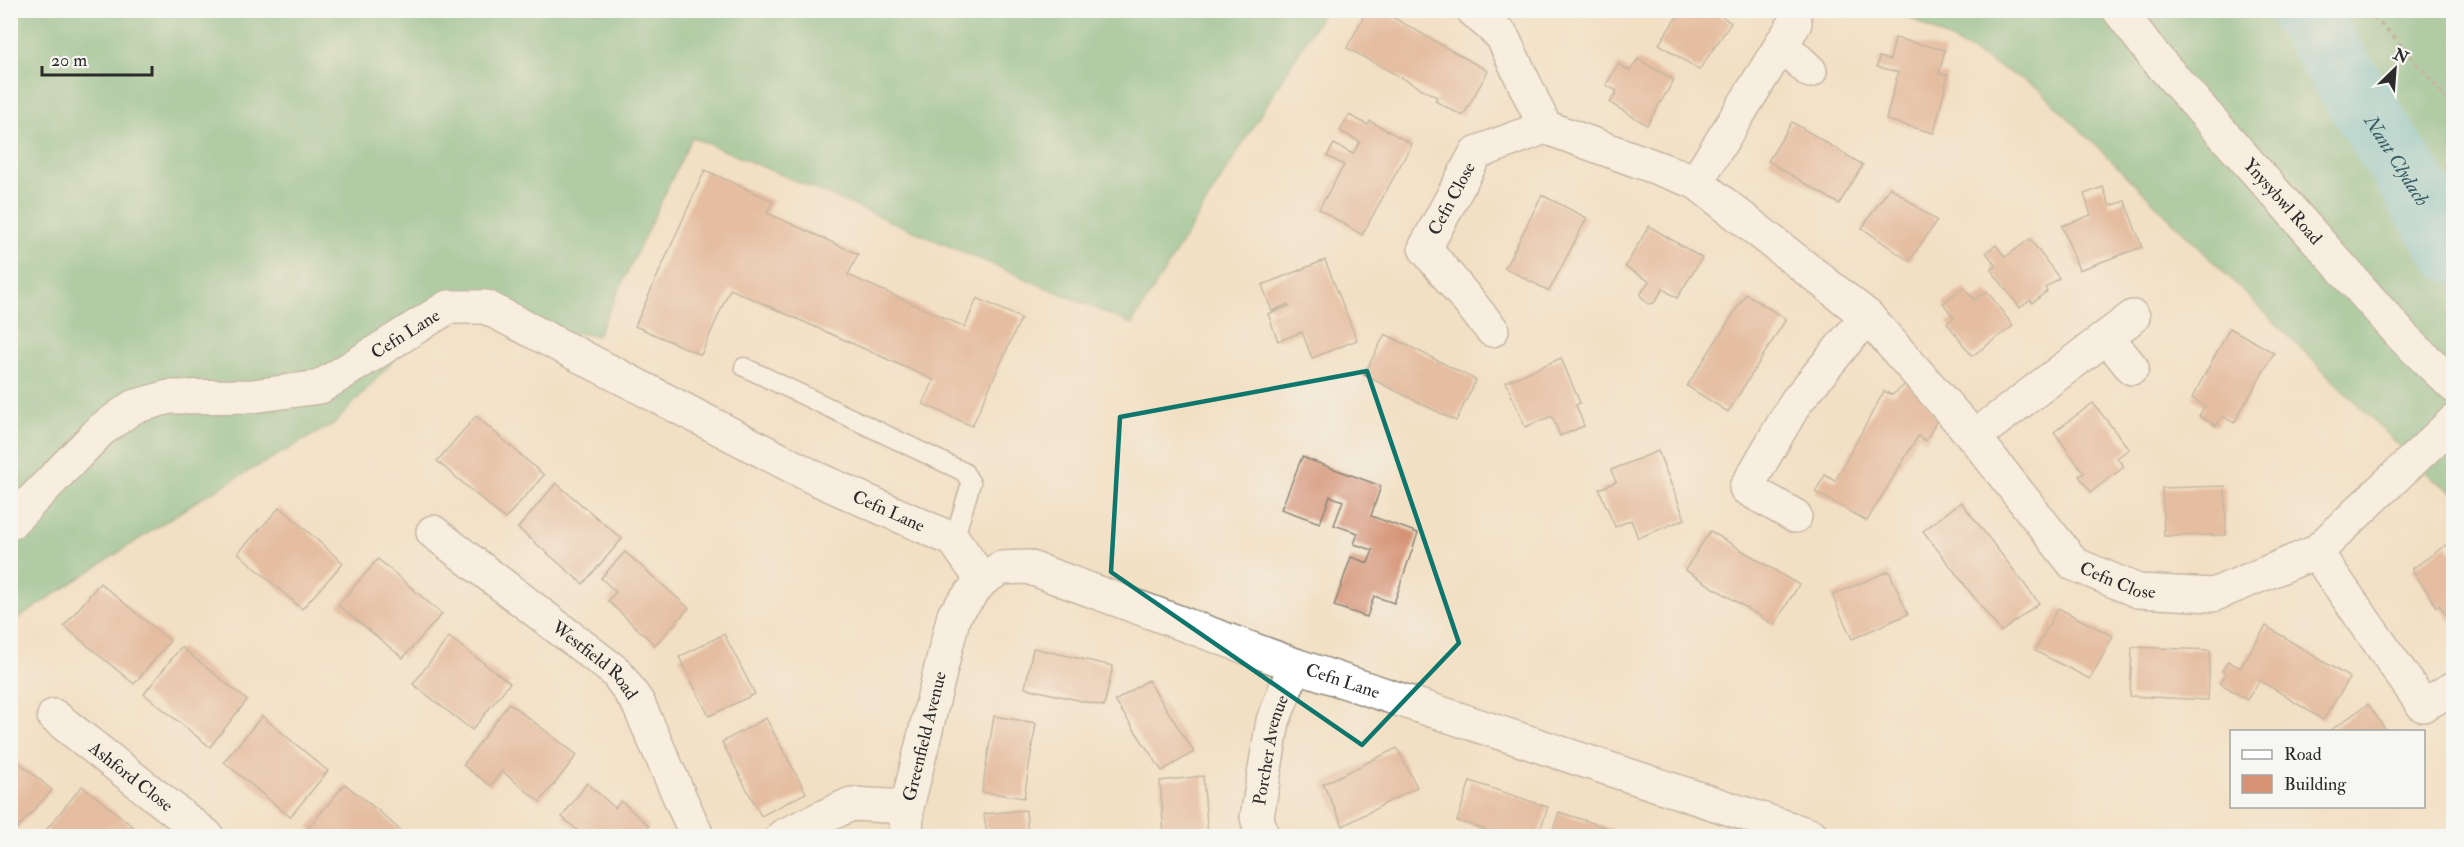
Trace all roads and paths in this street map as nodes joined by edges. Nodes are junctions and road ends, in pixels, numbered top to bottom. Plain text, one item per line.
1 (1473, 10) edge
2 (2120, 10) edge
3 (2367, 10) edge
4 (1810, 71) dead end
5 (2454, 106) edge
6 (1545, 127) junction
7 (1696, 182) junction
8 (1867, 316) junction
9 (2133, 317) dead end
10 (1492, 330) dead end
11 (2108, 337) junction
12 (744, 367) dead end
13 (2132, 368) dead end
14 (2454, 386) edge
15 (2454, 421) edge
16 (1974, 437) junction
17 (1795, 516) dead end
18 (10, 523) edge
19 (434, 532) dead end
20 (954, 540) junction
21 (2316, 552) junction
22 (982, 580) junction
23 (1295, 665) junction
24 (2454, 688) edge
25 (54, 716) dead end
26 (906, 822) edge
27 (207, 837) edge
28 (697, 837) edge
29 (783, 837) edge
30 (1262, 837) edge
31 (1812, 837) edge

1 - 6 street
2 - 14 street, Ynysybwl Road
3 - 5 path
4 - 7 street
6 - 7 street, Cefn Close
6 - 10 street, Cefn Close
7 - 8 street, Cefn Close
8 - 16 street, Cefn Close
8 - 17 street
9 - 11 street
11 - 13 street
11 - 16 street
12 - 20 lane
15 - 21 street, Cefn Close
16 - 21 street, Cefn Close
18 - 20 street, Cefn Lane
19 - 28 street, Westfield Road
20 - 22 street
21 - 24 street
22 - 23 street, Cefn Lane
22 - 26 street, Greenfield Avenue
23 - 30 street, Porcher Avenue
23 - 31 street, Cefn Lane
25 - 27 street, Ashford Close
26 - 29 street, Greenfield Avenue

